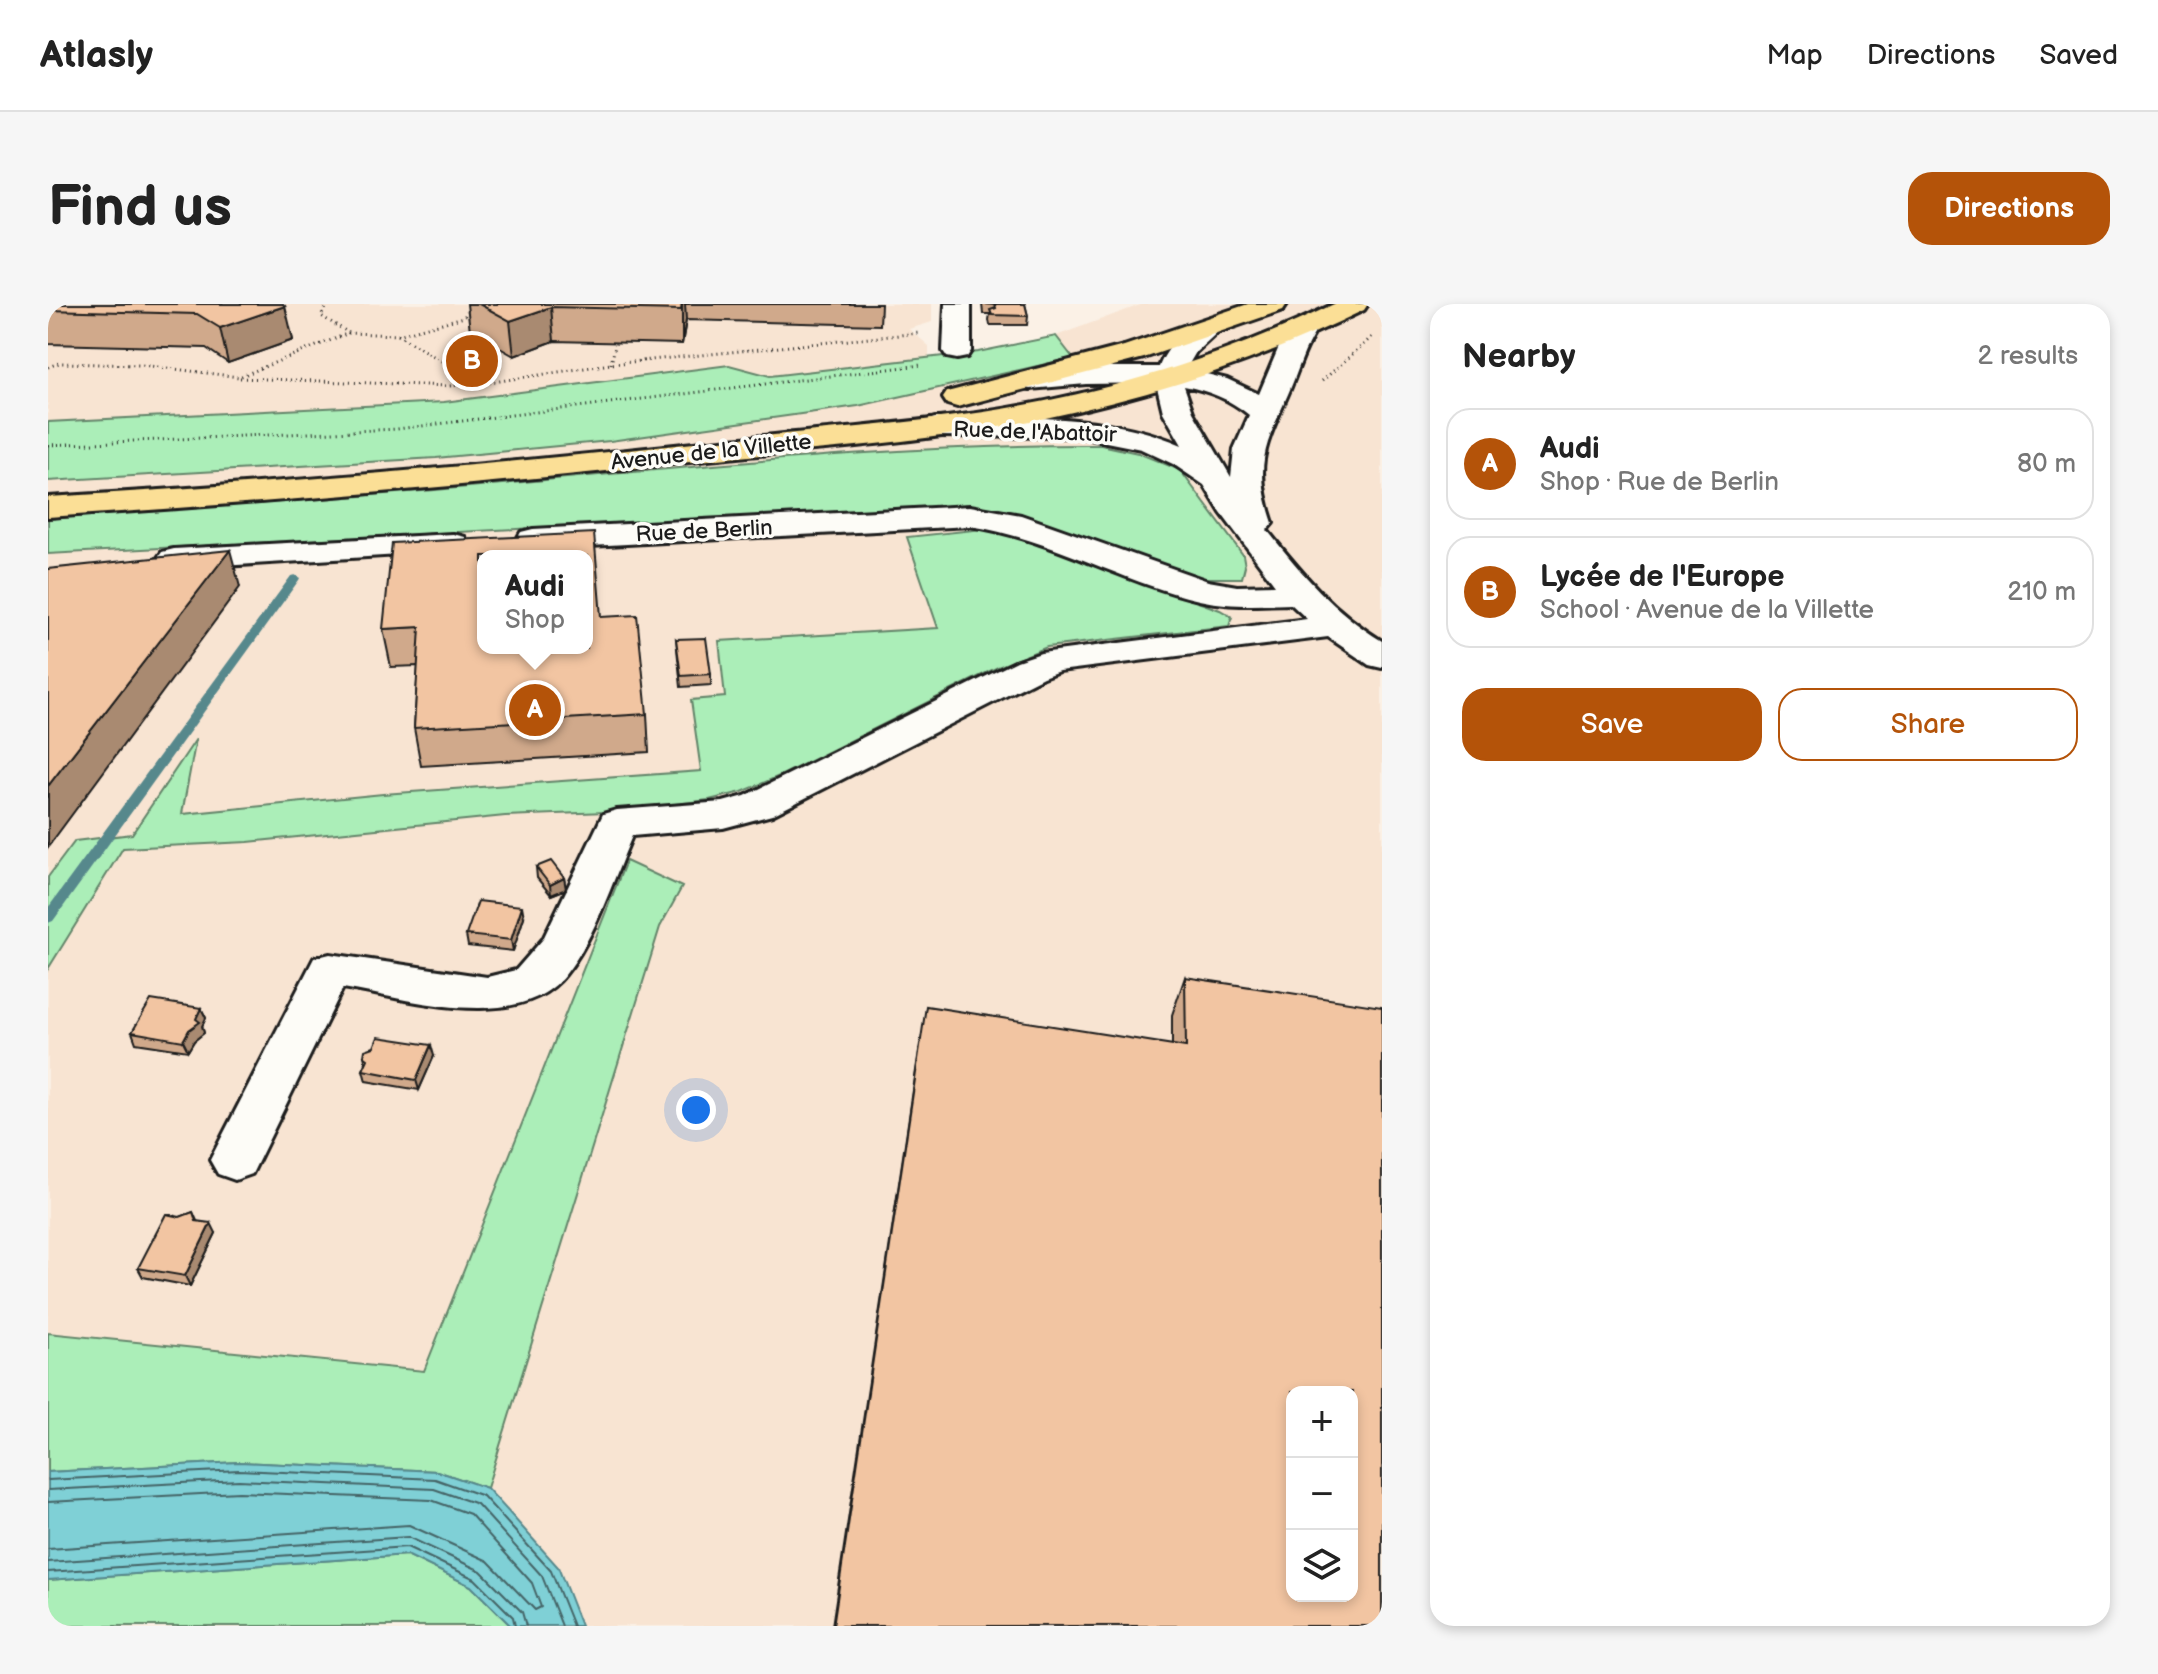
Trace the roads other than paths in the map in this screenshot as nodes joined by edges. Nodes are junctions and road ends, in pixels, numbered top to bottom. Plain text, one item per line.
1 (1274, 304) edge
2 (1355, 304) edge
3 (1209, 328) junction
4 (1303, 331) junction
5 (1171, 377) junction
6 (1030, 381) junction
7 (1263, 412) junction
8 (935, 427) junction
9 (1219, 483) junction
10 (48, 491) edge
11 (48, 507) edge
12 (1268, 551) junction
13 (144, 562) edge
14 (1300, 594) junction
15 (1334, 626) junction
16 (1382, 657) edge
17 (235, 1160) dead end

1 - 3 main road, Avenue de la Villette
2 - 4 main road, Avenue de la Villette
3 - 5 street
3 - 6 main road, Avenue de la Villette
4 - 5 main road, Avenue de la Villette
4 - 7 street, Rue de l'Abattoir
5 - 6 street, Rue de l'Abattoir
5 - 7 street, Rue de l'Abattoir
5 - 8 main road, Avenue de la Villette
5 - 9 street, Rue de l'Abattoir
6 - 10 main road, Avenue de la Villette
7 - 12 street, Rue de l'Abattoir
8 - 9 street, Rue de l'Abattoir
8 - 11 main road, Avenue de la Villette
9 - 12 street, Rue de l'Abattoir
12 - 14 street, Rue de l'Abattoir
13 - 14 street, Rue de Berlin
14 - 15 street, Rue de l'Abattoir
15 - 16 street, Rue de l'Abattoir
15 - 17 street

